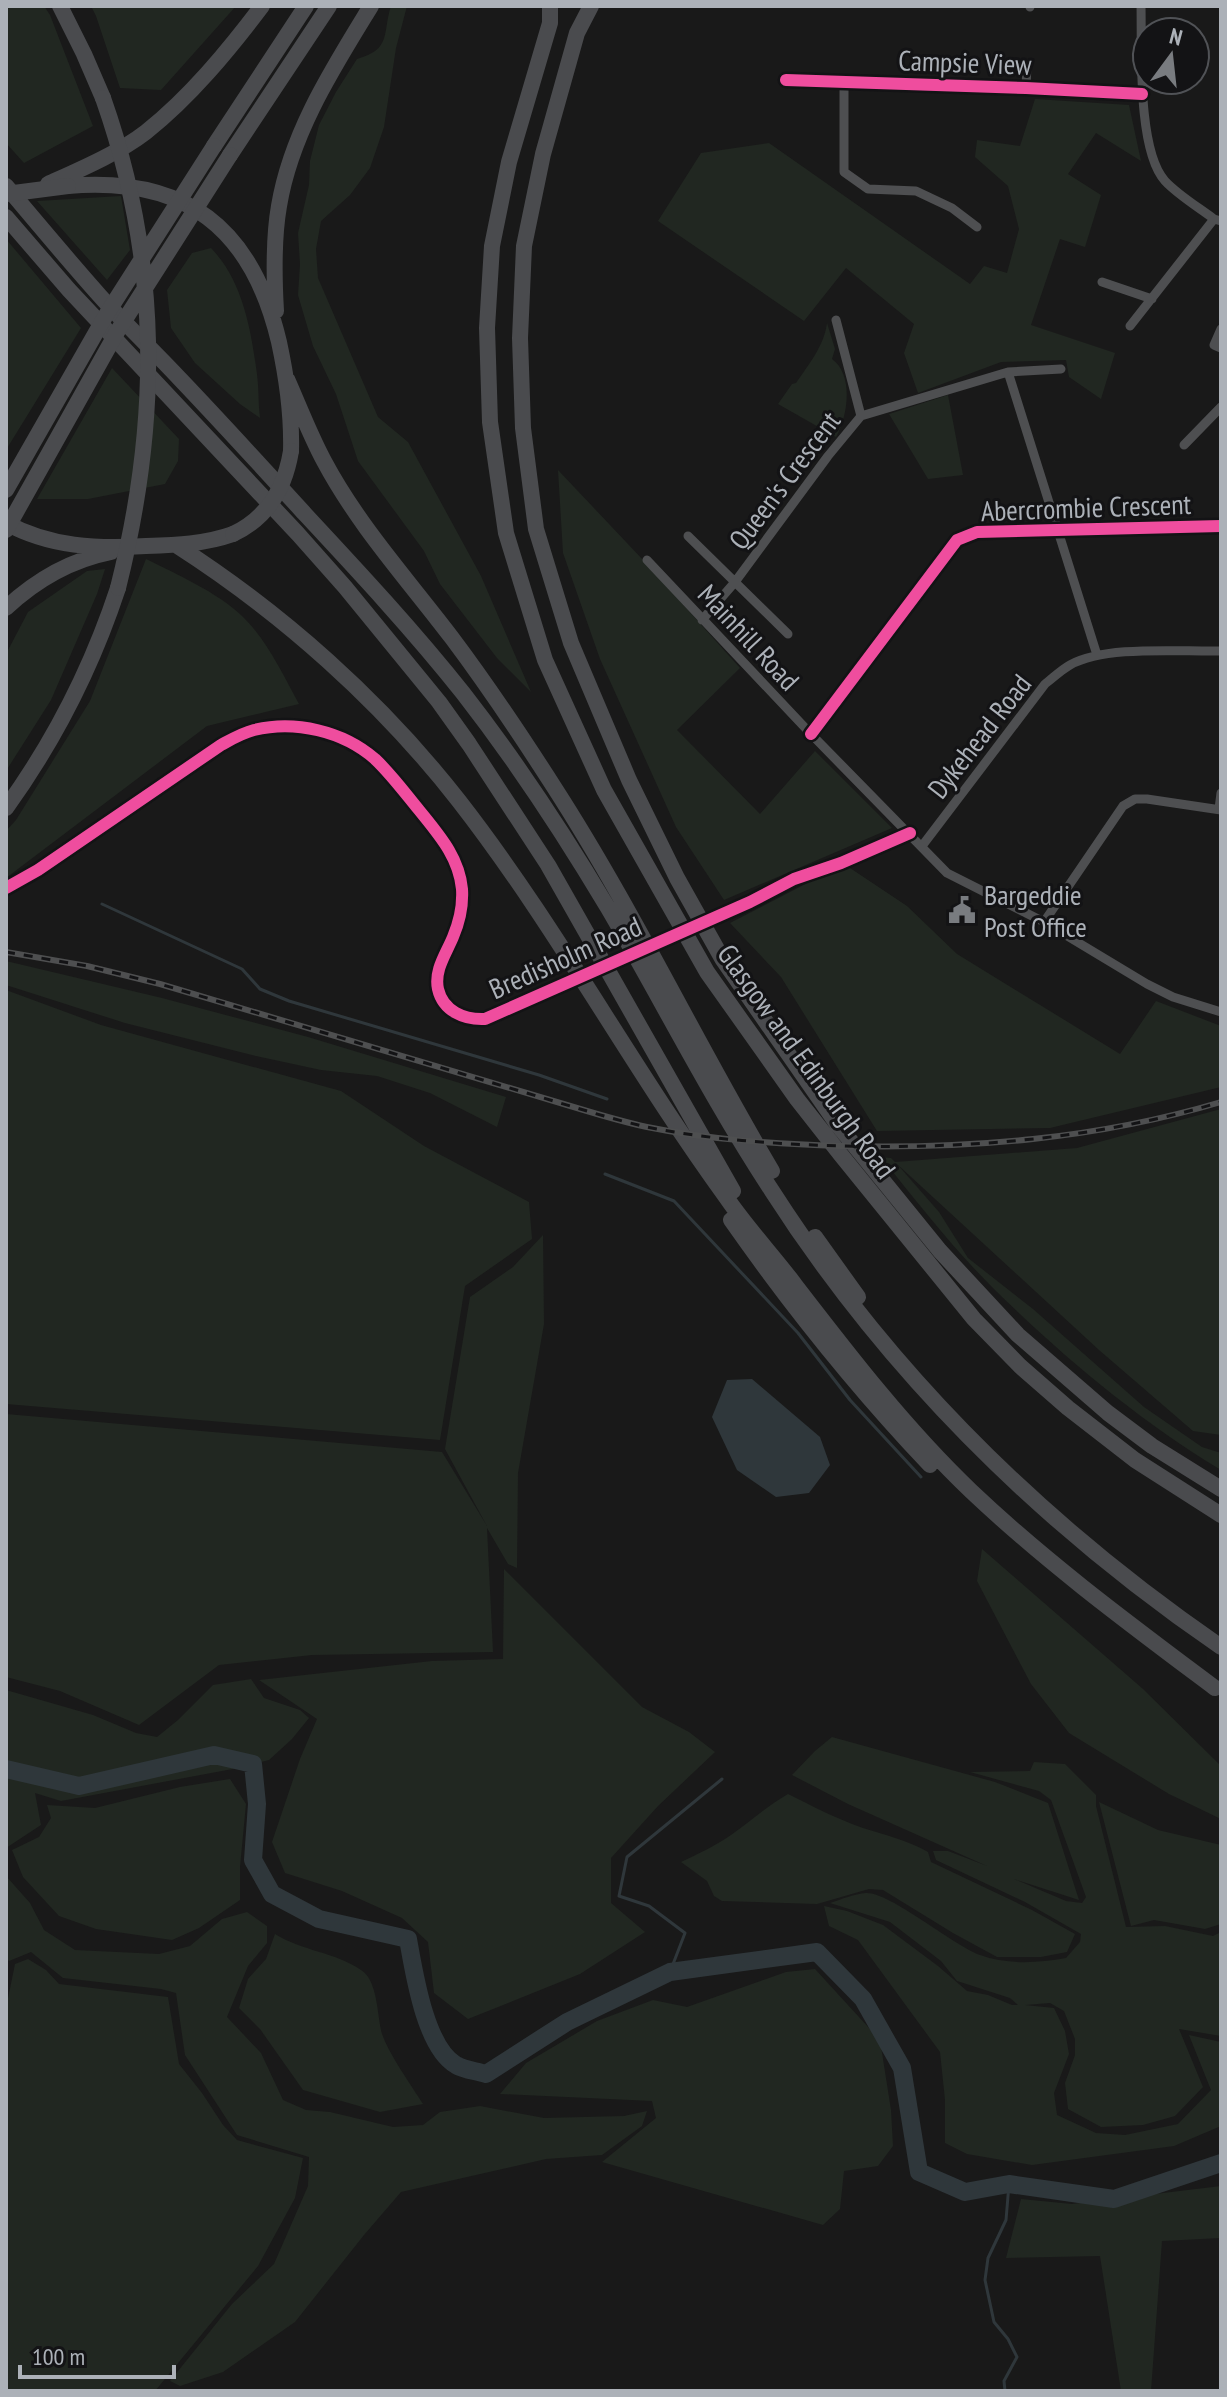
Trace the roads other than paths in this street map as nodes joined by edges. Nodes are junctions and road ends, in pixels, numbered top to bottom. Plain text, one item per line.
1 (60, 6) edge
2 (262, 6) edge
3 (306, 6) edge
4 (329, 6) edge
5 (371, 6) edge
6 (550, 6) edge
7 (591, 6) edge
8 (1027, 64) dead end
9 (786, 80) dead end
10 (844, 82) junction
11 (1026, 88) junction
12 (1131, 93) edge
13 (1142, 96) edge
14 (67, 181) junction
15 (6, 186) edge
16 (6, 194) edge
17 (6, 217) edge
18 (1217, 220) edge
19 (977, 227) dead end
20 (1102, 282) dead end
21 (1152, 299) junction
22 (836, 320) dead end
23 (1130, 326) dead end
24 (1221, 329) edge
25 (277, 333) junction
26 (1221, 348) edge
27 (1061, 369) dead end
28 (1008, 372) junction
29 (287, 379) junction
30 (1221, 407) edge
31 (861, 416) junction
32 (1184, 445) dead end
33 (6, 490) edge
34 (6, 523) edge
35 (1221, 526) edge
36 (6, 530) edge
37 (1058, 530) junction
38 (688, 536) dead end
39 (176, 545) junction
40 (140, 547) junction
41 (647, 560) dead end
42 (735, 582) junction
43 (409, 584) junction
44 (6, 608) edge
45 (702, 620) junction
46 (788, 634) dead end
47 (1221, 651) edge
48 (1097, 655) junction
49 (811, 734) junction
50 (1221, 793) edge
51 (6, 808) edge
52 (1220, 810) edge
53 (910, 833) junction
54 (922, 846) junction
55 (6, 888) edge
56 (1044, 922) junction
57 (569, 957) junction
58 (647, 976) junction
59 (1221, 1012) edge
60 (788, 1276) junction
61 (964, 1434) junction
62 (1221, 1489) edge
63 (1221, 1515) edge
64 (1221, 1647) edge
65 (1218, 1690) edge

1 - 51 highway, bridge
2 - 14 highway
3 - 33 highway, bridge
4 - 36 highway, bridge
5 - 25 highway
6 - 63 highway, Glasgow and Edinburgh Road
7 - 62 highway, Glasgow and Edinburgh Road
8 - 11 street
9 - 10 street, Campsie View
10 - 11 street, Campsie View
10 - 19 street
11 - 12 street, Campsie View
13 - 18 street
14 - 16 highway, bridge
14 - 25 highway
15 - 58 highway
17 - 60 highway
18 - 21 street
20 - 21 street
21 - 23 street
22 - 31 street
24 - 26 street
25 - 29 highway
27 - 28 street, Queen's Crescent
28 - 31 street, Queen's Crescent
28 - 37 street
29 - 39 highway, bridge
29 - 43 highway
30 - 32 street
31 - 42 street, Queen's Crescent
34 - 40 highway
35 - 37 street, Abercrombie Crescent
37 - 48 street
37 - 49 street, Abercrombie Crescent
38 - 42 street, Mainhill Road
39 - 40 highway
39 - 57 highway
40 - 44 highway
41 - 45 street, Mainhill Road
42 - 45 street, Queen's Crescent
42 - 46 street, Mainhill Road
43 - 58 highway
43 - 61 highway
45 - 49 street, Mainhill Road
47 - 48 street, Dykehead Road
48 - 54 street, Dykehead Road
49 - 53 street, Mainhill Road
50 - 52 street
52 - 56 street
53 - 54 street, Mainhill Road
53 - 55 street, Bredisholm Road, bridge
54 - 56 street, Mainhill Road
56 - 59 street, Mainhill Road
57 - 60 highway
57 - 65 highway
58 - 61 highway
60 - 65 highway
61 - 64 highway

